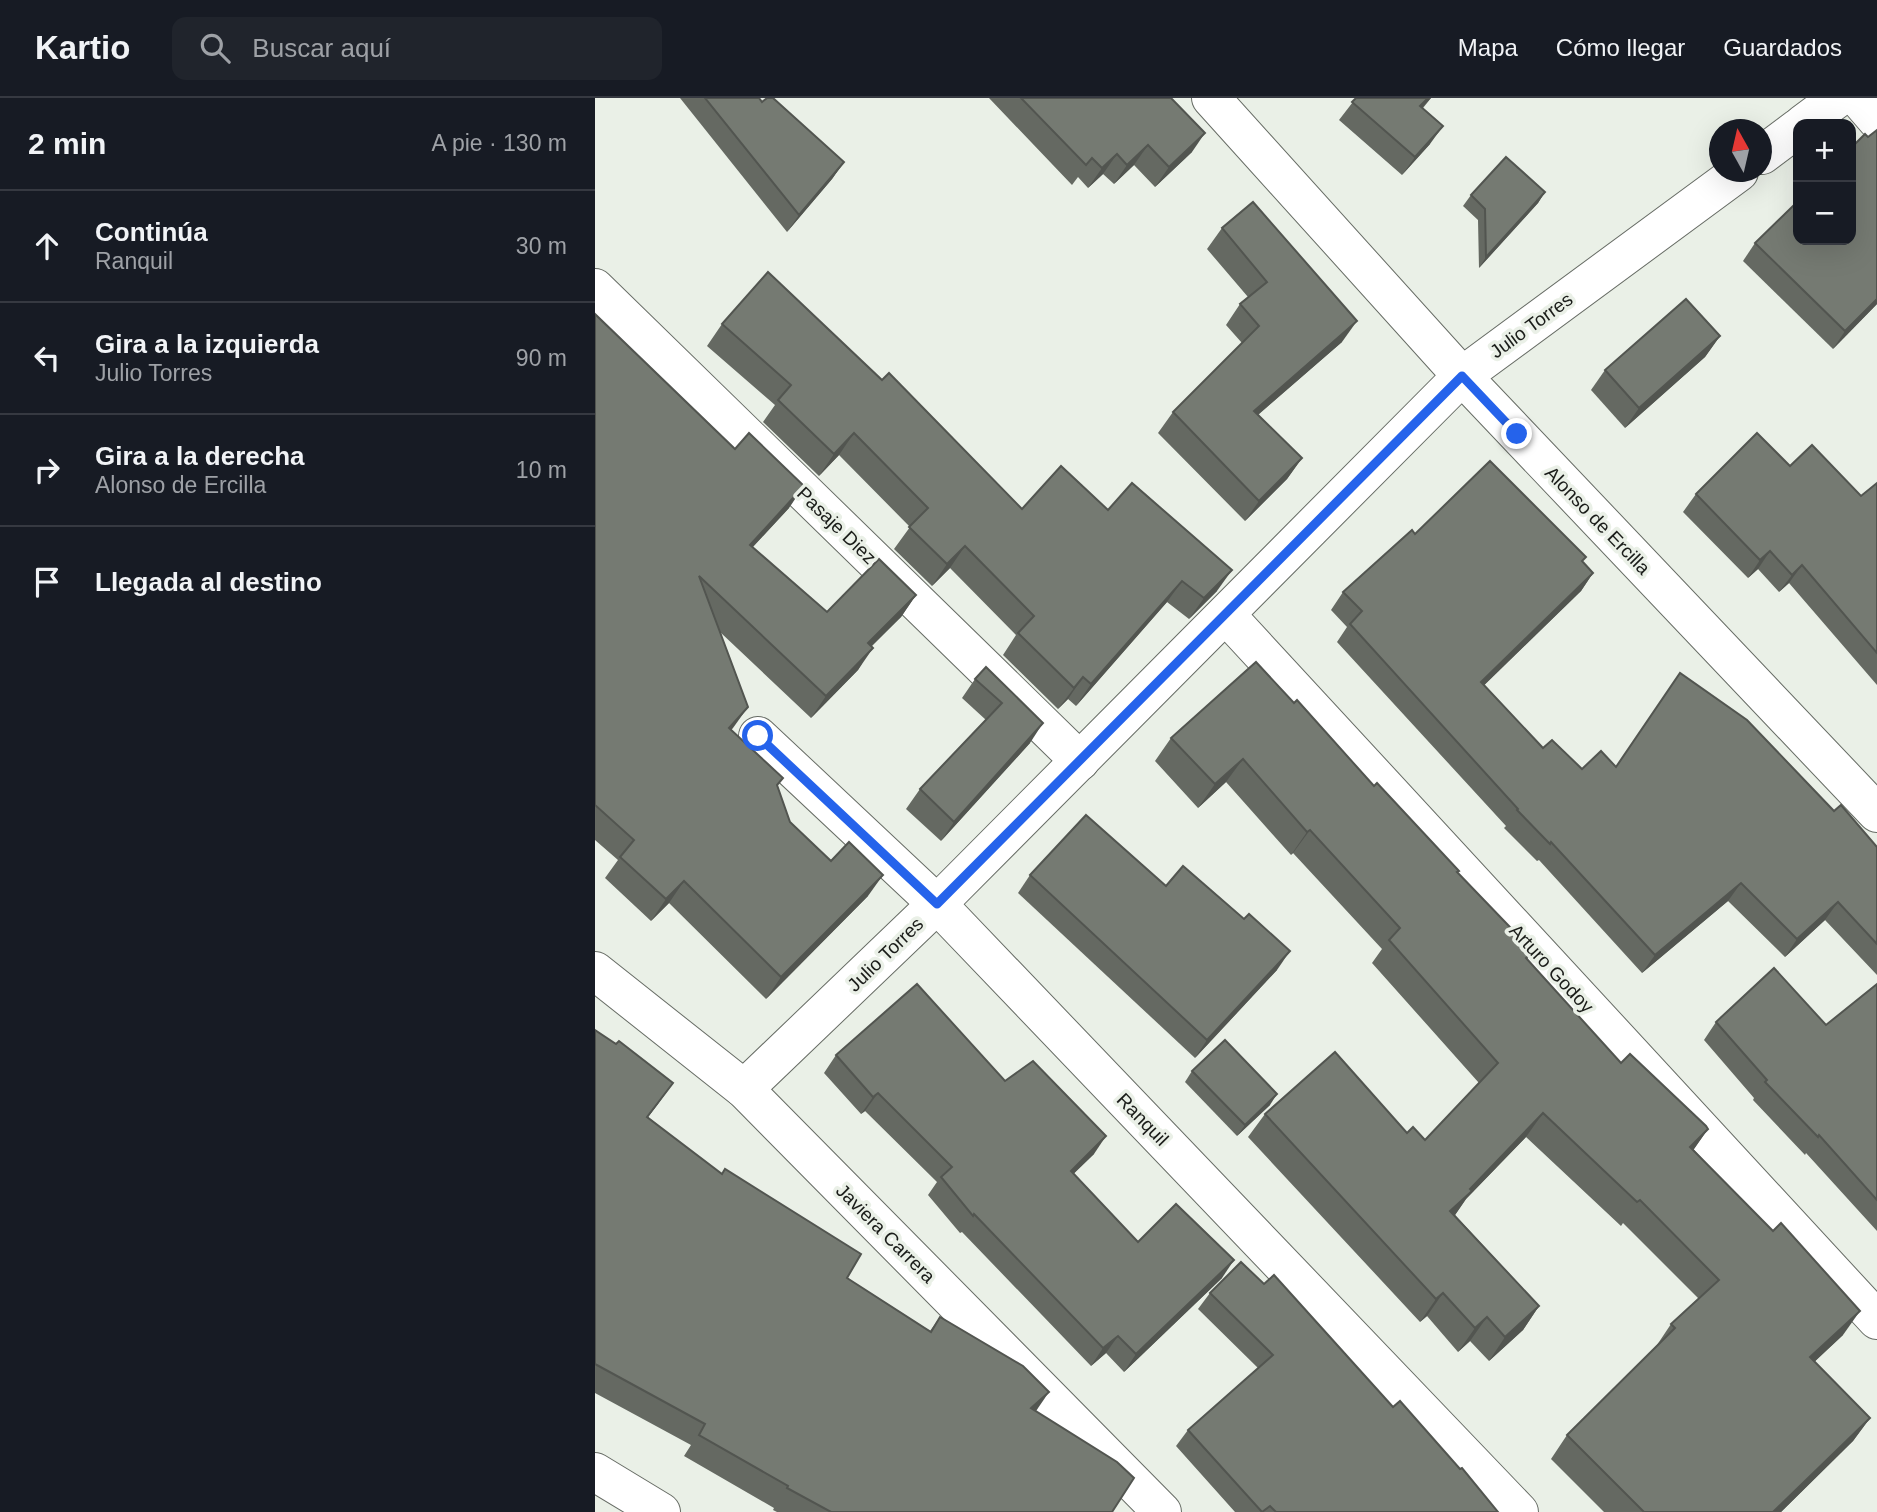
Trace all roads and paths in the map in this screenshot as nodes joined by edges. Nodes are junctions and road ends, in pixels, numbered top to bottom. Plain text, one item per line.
1 (1211, 98) edge
2 (1838, 98) edge
3 (1858, 98) edge
4 (1810, 119) edge
5 (1877, 120) edge
6 (1793, 132) edge
7 (1772, 148) edge
8 (1725, 182) edge
9 (595, 288) edge
10 (1462, 376) junction
11 (1226, 615) junction
12 (758, 736) dead end
13 (1080, 761) junction
14 (1877, 813) edge
15 (937, 904) junction
16 (595, 971) edge
17 (744, 1089) junction
18 (1877, 1320) edge
19 (595, 1472) edge
20 (661, 1512) edge
21 (1162, 1512) edge
22 (1519, 1512) edge

1 - 10 street, Alonso de Ercilla
2 - 4 street
3 - 5 street
6 - 7 street
8 - 10 street, Julio Torres
9 - 13 street, Pasaje Diez
10 - 11 street, Julio Torres
10 - 14 street, Alonso de Ercilla
11 - 13 street, Julio Torres
11 - 18 street, Arturo Godoy
12 - 15 street, Ranquil
13 - 15 street, Julio Torres
15 - 17 street, Julio Torres
15 - 22 street, Ranquil
16 - 17 street, Javiera Carrera
17 - 21 street, Javiera Carrera
19 - 20 street

